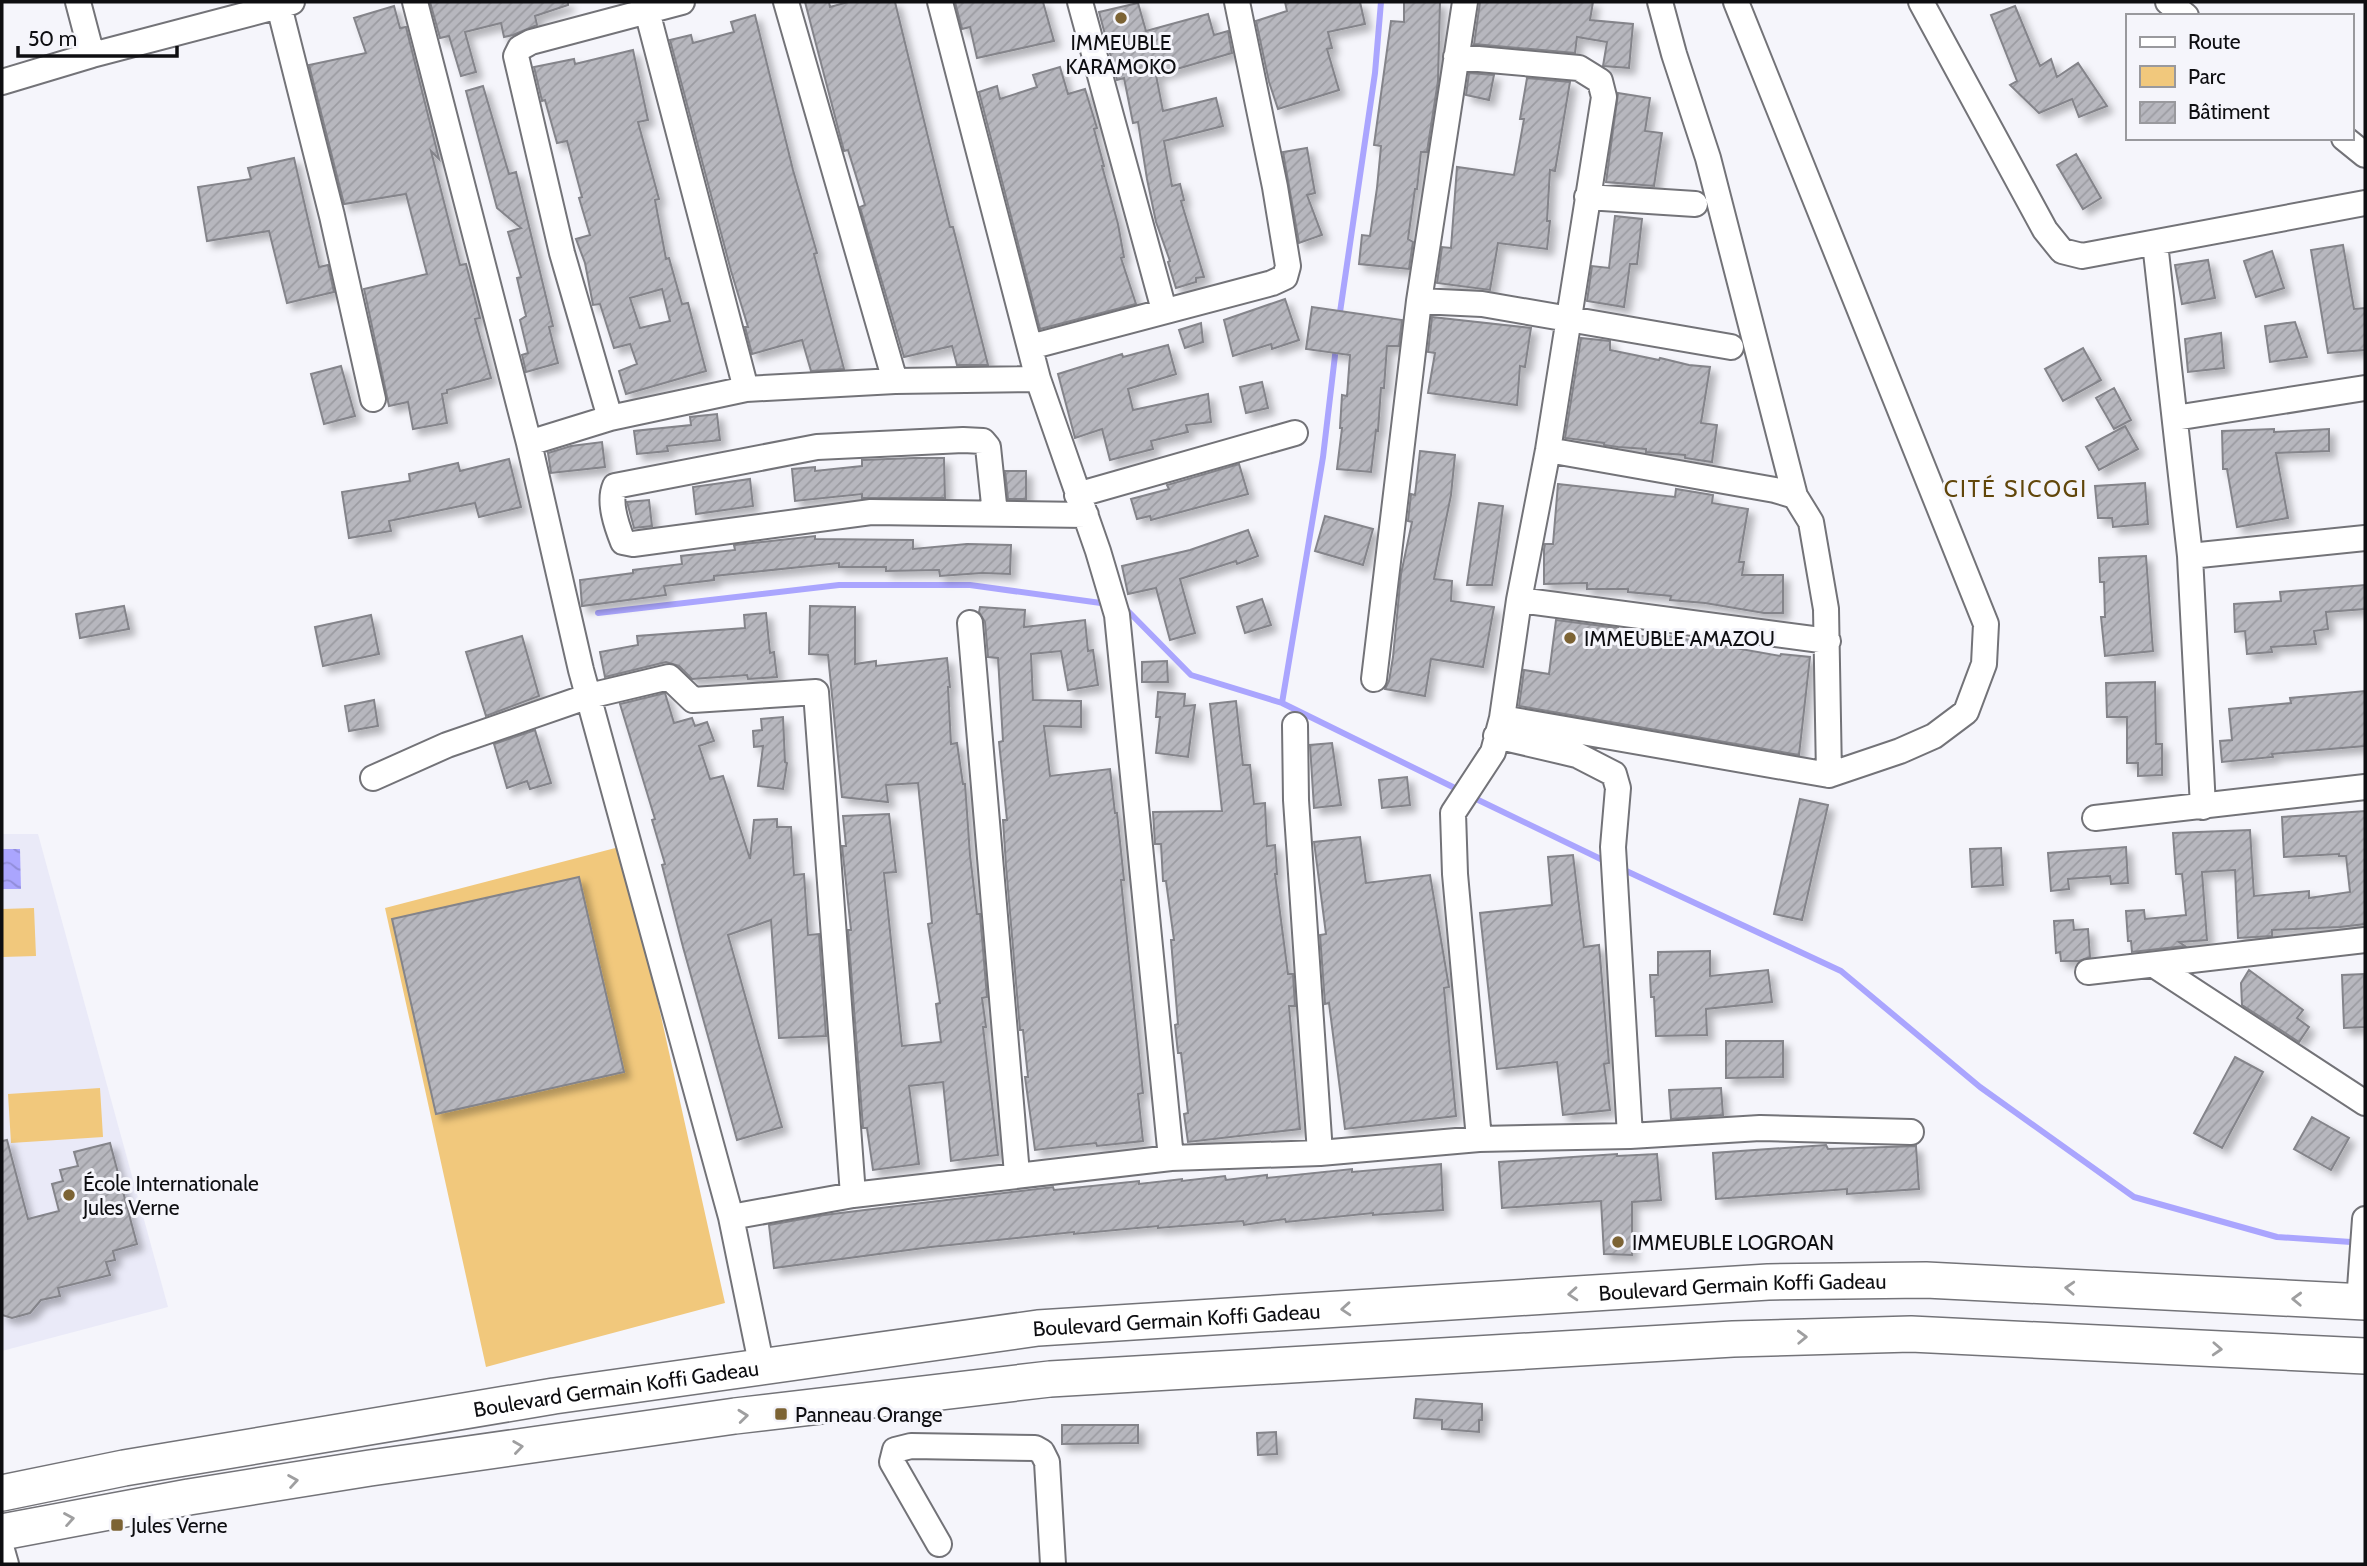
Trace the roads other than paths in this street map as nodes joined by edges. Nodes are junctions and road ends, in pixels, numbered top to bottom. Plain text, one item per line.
1 (78, 2) edge
2 (415, 2) edge
3 (682, 2) edge
4 (786, 2) edge
5 (940, 2) edge
6 (1080, 2) edge
7 (1237, 2) edge
8 (1465, 2) edge
9 (1660, 2) edge
10 (1736, 2) edge
11 (1921, 2) edge
12 (2168, 2) edge
13 (286, 4) edge
14 (647, 11) junction
15 (2183, 14) edge
16 (92, 55) junction
17 (1456, 57) junction
18 (2, 82) edge
19 (2346, 140) edge
20 (2365, 155) edge
21 (1587, 197) junction
22 (1695, 204) dead end
23 (2365, 204) edge
24 (2155, 243) junction
25 (1419, 301) junction
26 (1164, 310) junction
27 (1568, 319) junction
28 (1030, 347) junction
29 (1731, 347) dead end
30 (1038, 379) junction
31 (895, 381) junction
32 (2365, 388) edge
33 (746, 389) junction
34 (373, 399) dead end
35 (610, 418) junction
36 (2175, 418) junction
37 (1296, 433) dead end
38 (528, 443) junction
39 (1548, 450) junction
40 (1795, 496) junction
41 (1081, 505) junction
42 (995, 513) junction
43 (2365, 538) edge
44 (2190, 556) junction
45 (1519, 600) junction
46 (970, 623) dead end
47 (1828, 641) junction
48 (1374, 679) dead end
49 (589, 696) junction
50 (1295, 725) dead end
51 (1497, 735) junction
52 (1829, 775) junction
53 (373, 778) dead end
54 (2365, 788) edge
55 (2203, 807) junction
56 (2095, 818) dead end
57 (2365, 940) edge
58 (2154, 965) junction
59 (2088, 972) dead end
60 (2365, 1103) edge
61 (1911, 1132) dead end
62 (1630, 1136) junction
63 (1479, 1139) junction
64 (1320, 1153) junction
65 (1171, 1158) junction
66 (1017, 1174) junction
67 (853, 1195) junction
68 (731, 1217) junction
69 (2365, 1219) edge
70 (2362, 1302) edge
71 (2365, 1356) edge
72 (762, 1368) junction
73 (2, 1493) edge
74 (2, 1532) edge
75 (939, 1544) dead end
76 (2, 1550) edge
77 (6, 1564) edge
78 (1053, 1564) edge

1 - 16 street
2 - 38 street
3 - 14 street
4 - 31 street
5 - 28 street
6 - 26 street
7 - 26 street
8 - 17 street
9 - 40 street
10 - 52 street
11 - 24 street
12 - 15 street
13 - 16 street
13 - 34 street
14 - 33 street
14 - 35 street
16 - 18 street
17 - 21 street
17 - 25 street
19 - 20 street
21 - 22 street
21 - 27 street
23 - 24 street
24 - 36 street
25 - 27 street
25 - 48 street
26 - 28 street
27 - 29 street
27 - 39 street
28 - 30 street
30 - 31 street
30 - 41 street
31 - 33 street
32 - 36 street
33 - 35 street
35 - 38 street
36 - 44 street
37 - 41 street
38 - 49 street
39 - 40 street
39 - 45 street
40 - 47 street
41 - 42 street
41 - 65 street
42 - 42 street
43 - 44 street
44 - 55 street
45 - 47 street
45 - 51 street
46 - 66 street
47 - 52 street
49 - 53 street
49 - 67 street
49 - 68 street
50 - 64 street
51 - 52 street
51 - 62 street
51 - 63 street
54 - 55 street
55 - 56 street
57 - 58 street
58 - 59 street
58 - 60 street
61 - 62 street
62 - 63 street
63 - 64 street
64 - 65 street
65 - 66 street
66 - 67 street
67 - 68 street
68 - 72 street
69 - 70 street
70 -> 72 main road, Boulevard Germain Koffi Gadeau
74 -> 71 main road, Boulevard Germain Koffi Gadeau
72 - 73 main road, Boulevard Germain Koffi Gadeau
75 - 78 street
76 - 77 street

